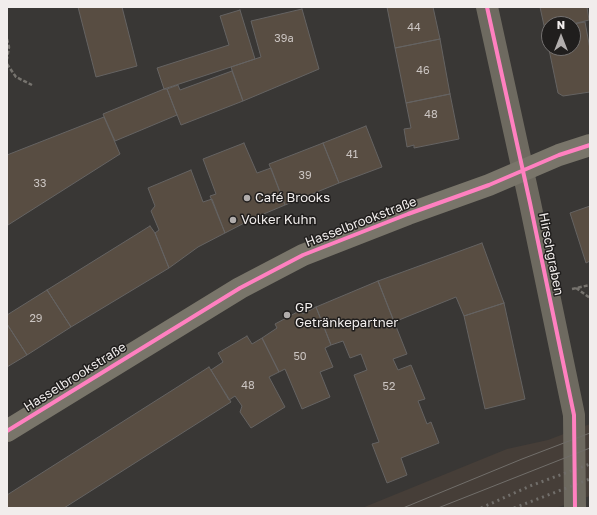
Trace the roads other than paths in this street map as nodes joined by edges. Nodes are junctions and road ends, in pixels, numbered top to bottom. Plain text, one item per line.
1 (487, 7) edge
2 (590, 145) edge
3 (523, 170) junction
4 (7, 431) edge
5 (575, 508) edge

1 - 3 street, Hirschgraben
2 - 3 street, Hasselbrookstraße
3 - 4 street, Hasselbrookstraße
3 - 5 street, Hirschgraben

